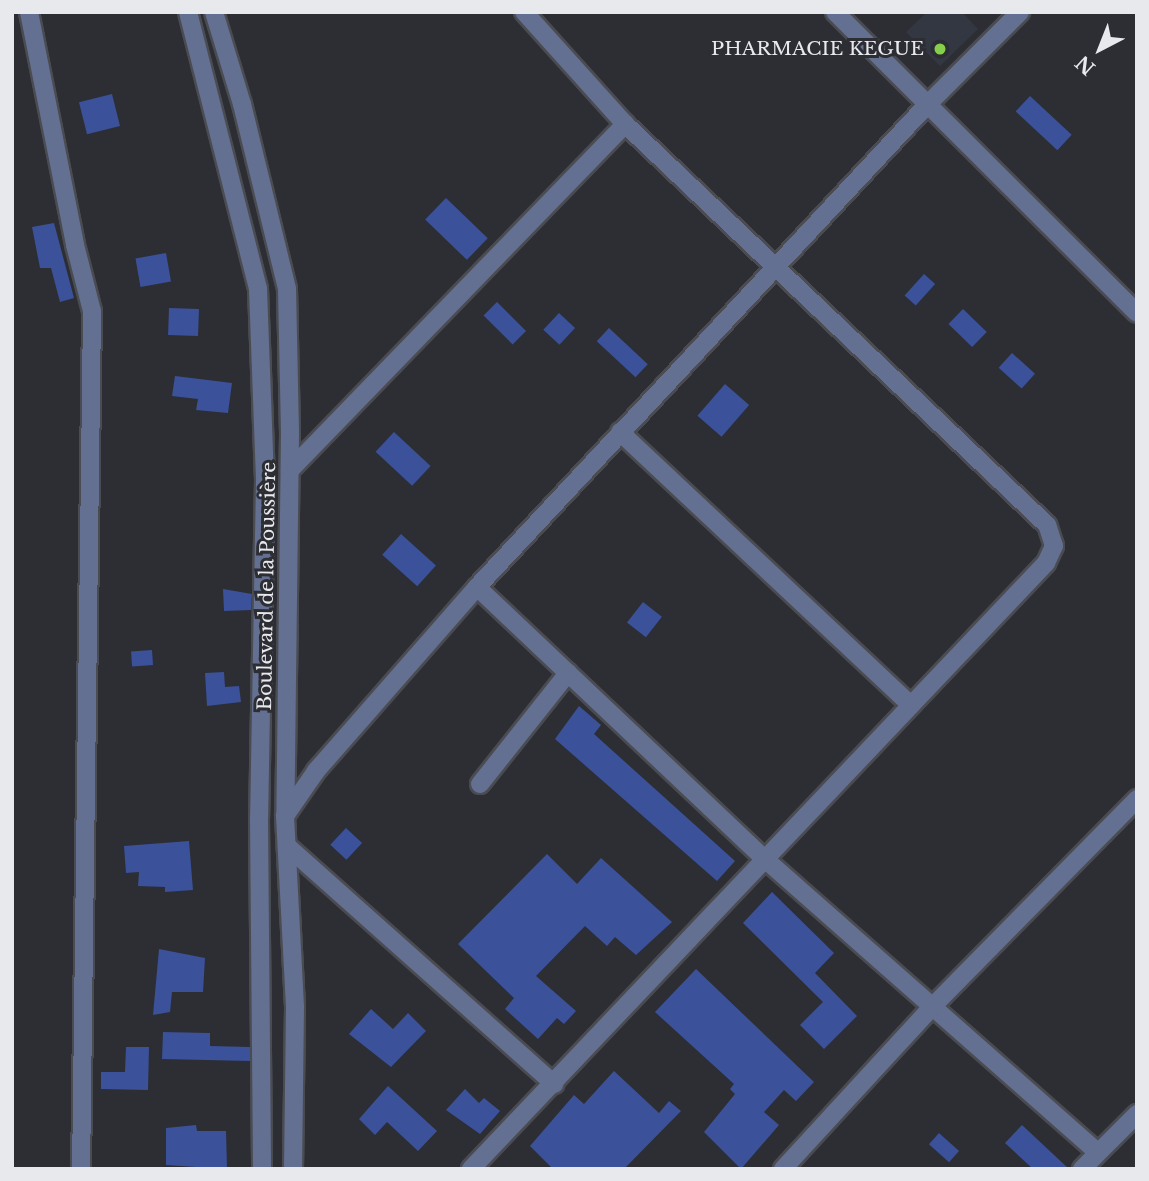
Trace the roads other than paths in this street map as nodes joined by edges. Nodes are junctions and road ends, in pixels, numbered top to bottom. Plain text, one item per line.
1 (29, 12) edge
2 (188, 12) edge
3 (214, 12) edge
4 (524, 12) edge
5 (835, 12) edge
6 (1020, 12) edge
7 (927, 105) junction
8 (625, 124) junction
9 (778, 267) junction
10 (1137, 313) edge
11 (620, 432) junction
12 (290, 470) junction
13 (477, 587) junction
14 (568, 673) junction
15 (911, 705) junction
16 (480, 784) dead end
17 (1137, 799) edge
18 (285, 816) junction
19 (259, 819) junction
20 (287, 846) junction
21 (765, 860) junction
22 (933, 1006) junction
23 (554, 1084) junction
24 (1137, 1114) edge
25 (1097, 1152) junction
26 (81, 1169) edge
27 (262, 1169) edge
28 (293, 1169) edge
29 (471, 1169) edge
30 (783, 1169) edge
31 (1082, 1169) edge

1 - 26 street
2 - 19 street, Boulevard de la Poussière
3 - 12 street, Boulevard de la Poussière
4 - 8 street
5 - 7 street
6 - 7 street
7 - 9 street
7 - 10 street
8 - 9 street
8 - 12 street
9 - 11 street
9 - 15 street
11 - 13 street
11 - 15 street
12 - 18 street, Boulevard de la Poussière
13 - 14 street
13 - 18 street
14 - 16 street
14 - 21 street
15 - 21 street
17 - 22 street
18 - 19 street
18 - 20 street, Boulevard de la Poussière
19 - 27 street, Boulevard de la Poussière
20 - 23 street
20 - 28 street, Boulevard de la Poussière
21 - 22 street
21 - 23 street
22 - 25 street
22 - 30 street
23 - 29 street
24 - 25 street
25 - 31 street

